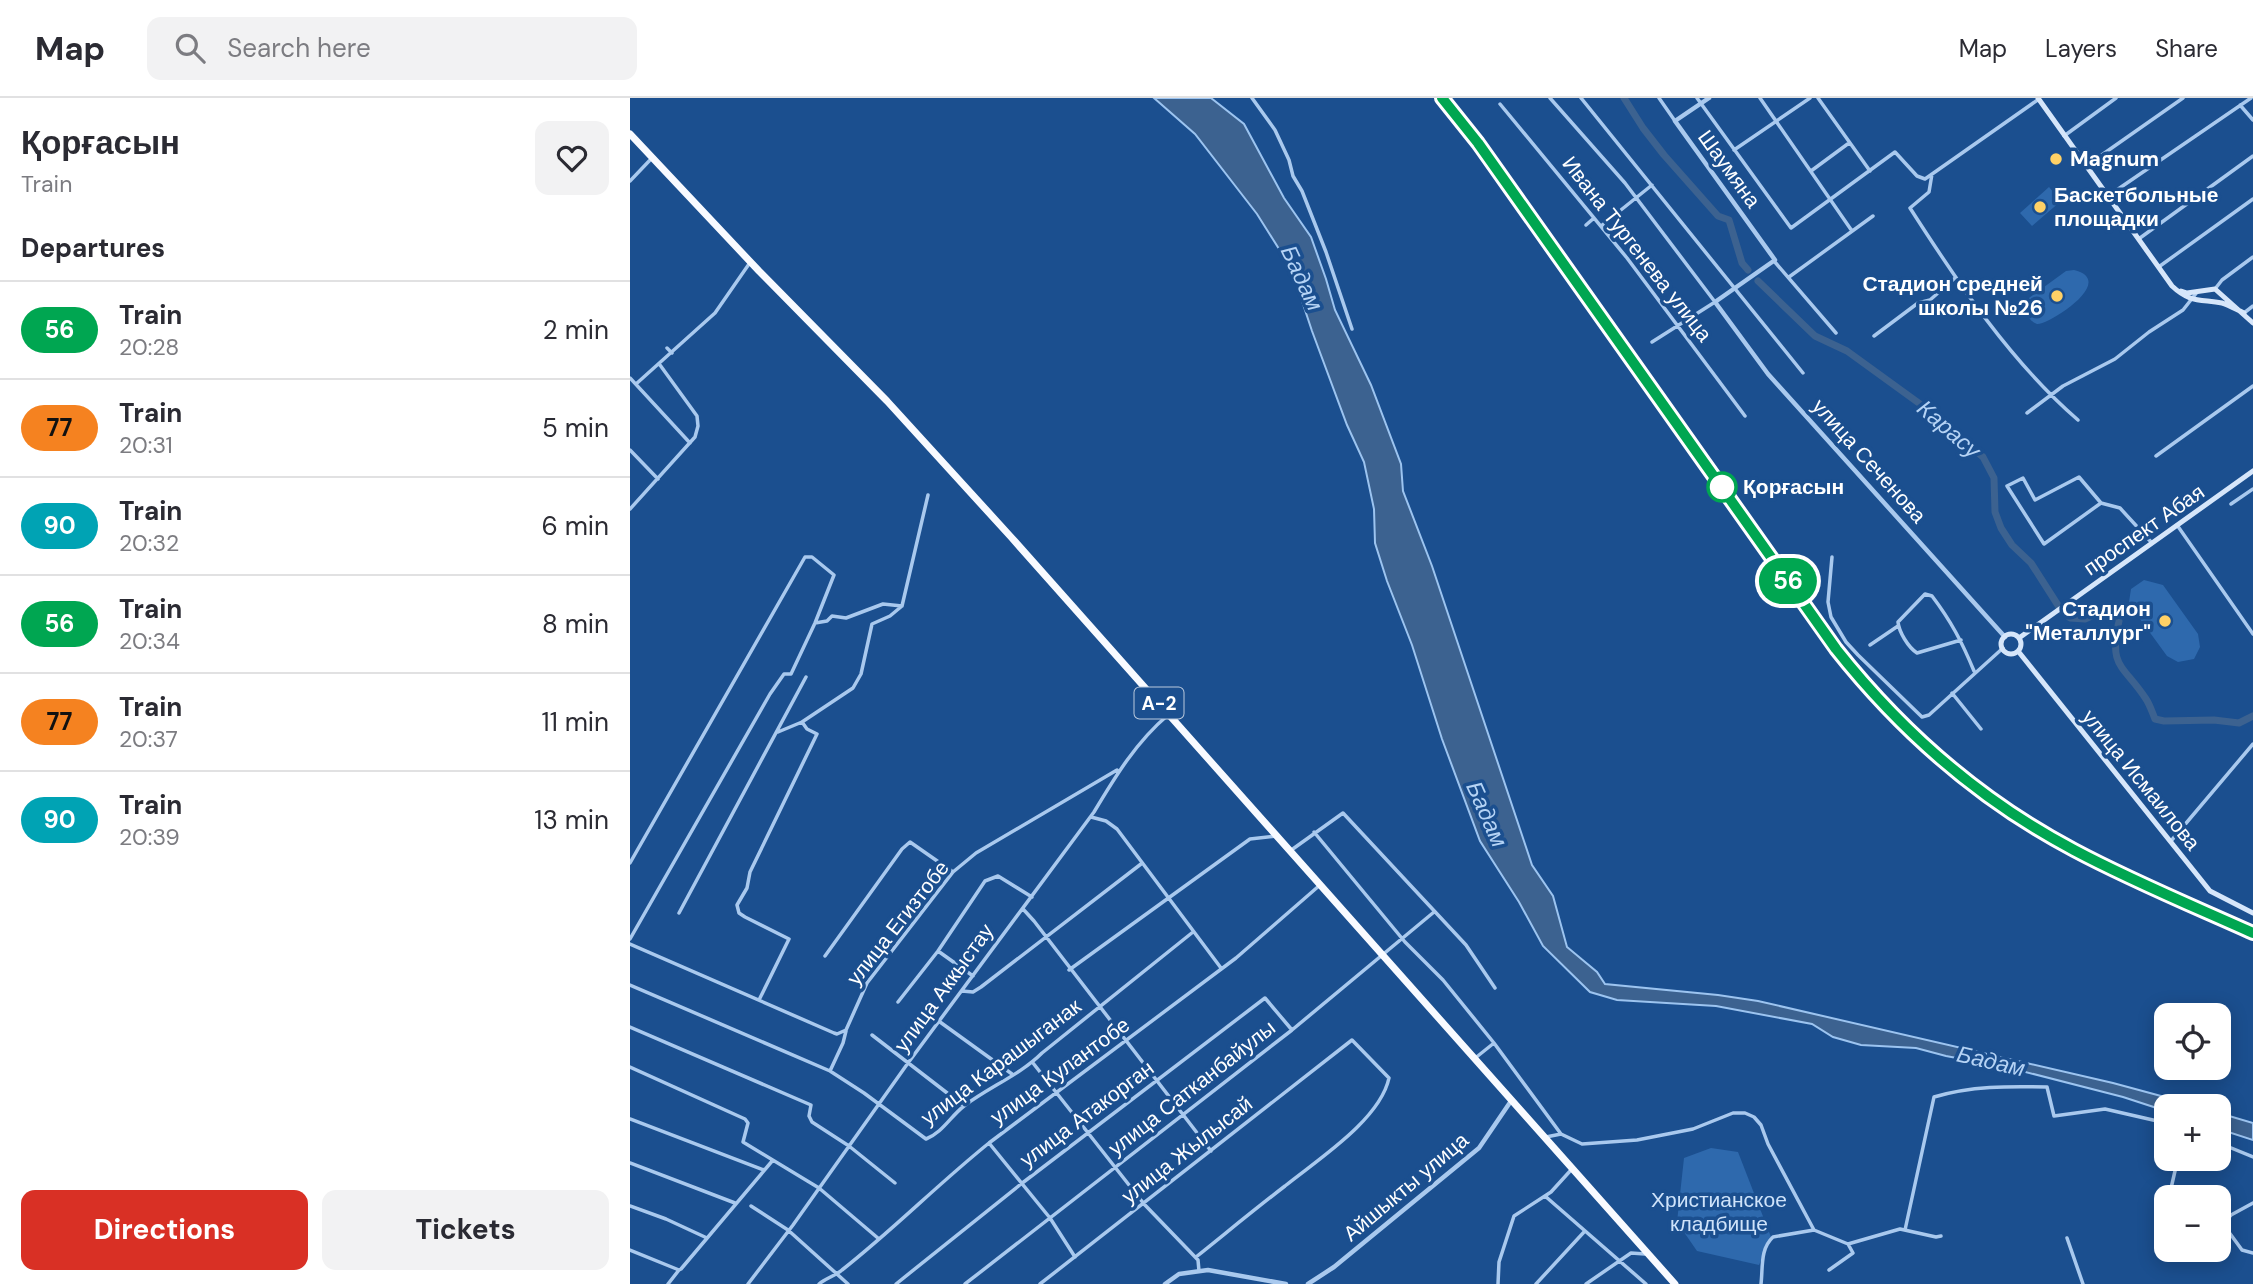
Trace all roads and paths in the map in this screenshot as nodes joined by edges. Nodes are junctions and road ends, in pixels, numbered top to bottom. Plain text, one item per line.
1 (1252, 98) edge
2 (1550, 98) edge
3 (1581, 98) edge
4 (1659, 98) edge
5 (1697, 98) edge
6 (1709, 98) edge
7 (1760, 98) edge
8 (1810, 98) edge
9 (1818, 98) edge
10 (2039, 98) edge
11 (2116, 98) edge
12 (2183, 98) edge
13 (2250, 98) edge
14 (1701, 103) junction
15 (1500, 104) dead end
16 (2240, 105) junction
17 (2253, 120) edge
18 (1675, 121) junction
19 (1776, 121) junction
20 (630, 134) edge
21 (2064, 136) junction
22 (1850, 143) junction
23 (1734, 150) junction
24 (2253, 156) edge
25 (653, 158) junction
26 (2086, 166) junction
27 (1811, 171) junction
28 (1870, 171) junction
29 (1932, 174) junction
30 (630, 181) edge
31 (1652, 185) junction
32 (1635, 196) junction
33 (2108, 197) junction
34 (2253, 199) edge
35 (1832, 200) junction
36 (1873, 216) dead end
37 (1594, 218) junction
38 (1586, 225) dead end
39 (1601, 226) junction
40 (1852, 230) junction
41 (2140, 239) junction
42 (2253, 257) edge
43 (1774, 260) junction
44 (751, 262) junction
45 (2160, 266) junction
46 (1789, 277) junction
47 (1955, 278) junction
48 (2172, 286) junction
49 (1735, 289) junction
50 (2215, 289) junction
51 (2207, 290) junction
52 (2198, 292) junction
53 (2192, 300) junction
54 (2205, 301) junction
55 (2225, 301) junction
56 (1715, 302) junction
57 (2253, 306) edge
58 (2244, 313) junction
59 (2253, 323) edge
60 (1678, 326) junction
61 (1352, 328) dead end
62 (1836, 333) dead end
63 (1874, 336) dead end
64 (1652, 342) dead end
65 (667, 348) dead end
66 (672, 354) junction
67 (660, 365) junction
68 (1803, 373) dead end
69 (630, 378) edge
70 (636, 384) junction
71 (2253, 386) edge
72 (2050, 395) junction
73 (2026, 413) dead end
74 (1745, 416) dead end
75 (2078, 420) dead end
76 (690, 443) junction
77 (630, 450) edge
78 (2155, 456) dead end
79 (2253, 471) edge
80 (658, 480) junction
81 (2253, 489) edge
82 (928, 495) dead end
83 (2101, 503) junction
84 (2231, 504) dead end
85 (630, 509) edge
86 (2177, 525) junction
87 (2152, 543) junction
88 (1832, 557) dead end
89 (902, 606) junction
90 (815, 623) junction
91 (1898, 626) junction
92 (2253, 634) edge
93 (2005, 636) junction
94 (2019, 638) junction
95 (1961, 640) junction
96 (1870, 645) dead end
97 (2003, 648) junction
98 (2018, 651) junction
99 (1975, 672) junction
100 (806, 677) dead end
101 (1952, 693) junction
102 (1168, 714) junction
103 (802, 722) junction
104 (1981, 729) dead end
105 (776, 733) junction
106 (2253, 744) edge
107 (1119, 769) junction
108 (1091, 817) junction
109 (1314, 832) junction
110 (1276, 836) junction
111 (2170, 842) junction
112 (1290, 851) junction
113 (630, 863) edge
114 (1141, 864) junction
115 (953, 872) junction
116 (1321, 884) junction
117 (1032, 897) junction
118 (1167, 898) junction
119 (1023, 909) junction
120 (1434, 912) junction
121 (679, 913) dead end
122 (2253, 913) edge
123 (1193, 932) junction
124 (1046, 937) junction
125 (630, 939) edge
126 (1403, 940) junction
127 (630, 944) edge
128 (938, 951) junction
129 (1381, 954) junction
130 (825, 956) dead end
131 (1221, 968) junction
132 (1069, 970) junction
133 (973, 976) junction
134 (630, 985) edge
135 (1495, 988) dead end
136 (962, 991) junction
137 (760, 999) junction
138 (898, 1002) dead end
139 (1100, 1008) junction
140 (940, 1022) junction
141 (630, 1027) edge
142 (846, 1030) junction
143 (1292, 1030) junction
144 (872, 1035) dead end
145 (1128, 1042) junction
146 (1494, 1043) junction
147 (1474, 1059) junction
148 (908, 1063) junction
149 (1033, 1063) junction
150 (630, 1068) edge
151 (830, 1071) junction
152 (1012, 1074) junction
153 (1157, 1081) junction
154 (1056, 1093) junction
155 (1511, 1101) junction
156 (879, 1105) junction
157 (964, 1106) junction
158 (1184, 1114) junction
159 (630, 1119) edge
160 (2154, 1120) edge
161 (1088, 1132) junction
162 (1561, 1134) junction
163 (1544, 1138) junction
164 (989, 1143) junction
165 (849, 1146) junction
166 (2231, 1148) edge
167 (1211, 1151) junction
168 (2253, 1157) edge
169 (773, 1160) junction
170 (630, 1163) edge
171 (1115, 1167) junction
172 (1572, 1169) junction
173 (764, 1170) junction
174 (895, 1183) dead end
175 (1021, 1184) junction
176 (819, 1188) junction
177 (1544, 1196) junction
178 (735, 1203) junction
179 (2253, 1203) edge
180 (1144, 1204) junction
181 (630, 1206) edge
182 (751, 1206) dead end
183 (2231, 1215) edge
184 (1049, 1218) junction
185 (788, 1230) junction
186 (1814, 1230) junction
187 (1905, 1230) junction
188 (1584, 1232) junction
189 (1941, 1236) dead end
190 (2231, 1236) edge
191 (707, 1238) junction
192 (2067, 1238) dead end
193 (879, 1239) junction
194 (1848, 1244) junction
195 (630, 1250) edge
196 (2253, 1253) edge
197 (1651, 1256) junction
198 (1075, 1257) junction
199 (1196, 1257) junction
200 (1617, 1261) junction
201 (679, 1270) junction
202 (1829, 1270) dead end
203 (1199, 1271) junction
204 (838, 1273) junction
205 (668, 1284) edge
206 (748, 1284) edge
207 (819, 1284) edge
208 (848, 1284) edge
209 (896, 1284) edge
210 (965, 1284) edge
211 (1040, 1284) edge
212 (1165, 1284) edge
213 (1286, 1284) edge
214 (1308, 1284) edge
215 (1498, 1284) edge
216 (1536, 1284) edge
217 (1586, 1284) edge
218 (1646, 1284) edge
219 (1675, 1284) edge
220 (1761, 1284) edge
221 (2083, 1284) edge

1 - 61 street
2 - 32 street, улица Сеченова
3 - 31 street
4 - 18 street, Шаумяна
5 - 14 street
6 - 14 street
7 - 19 street
8 - 19 street
9 - 22 street
10 - 21 main road
10 - 29 street
11 - 21 street
12 - 26 street
13 - 16 street
14 - 18 street
14 - 23 street
15 - 37 street, Ивана Тургенева улица
16 - 17 street
16 - 33 street
18 - 43 street, Шаумяна
19 - 23 street
19 - 27 street
20 - 25 highway, A-2
21 - 26 main road
22 - 27 street
22 - 28 street
23 - 35 street
24 - 41 street
25 - 30 street
25 - 44 highway, A-2
26 - 33 main road
27 - 35 street
28 - 29 street
28 - 35 street
29 - 47 street
31 - 32 street
31 - 49 street
32 - 39 street
32 - 56 street, улица Сеченова
33 - 41 main road
34 - 45 street
35 - 40 street
36 - 40 street
37 - 38 street
37 - 39 street, Ивана Тургенева улица
39 - 60 street, Ивана Тургенева улица
40 - 46 street
41 - 45 main road
42 - 50 street
43 - 46 street, Шаумяна
43 - 49 street
44 - 66 street
44 - 102 highway, A-2
45 - 48 main road
46 - 62 street, Шаумяна
47 - 63 street
47 - 72 street
48 - 52 main road
48 - 53 main road
49 - 56 street
49 - 68 street
50 - 51 main road
50 - 55 main road
51 - 52 main road
51 - 54 main road
52 - 53 street
53 - 54 main road
53 - 72 street
54 - 55 main road
55 - 58 main road
56 - 60 street
56 - 93 street, улица Сеченова
57 - 58 street
58 - 59 main road
60 - 64 street
60 - 74 street, Ивана Тургенева улица
65 - 66 street
66 - 67 street
67 - 70 street
67 - 76 street
69 - 70 street
70 - 76 street
71 - 78 street
72 - 73 street
72 - 75 street
76 - 80 street
77 - 80 street
79 - 86 main road, проспект Абая
80 - 85 street
81 - 84 street
82 - 89 street
83 - 83 street
83 - 87 street
86 - 87 main road, проспект Абая
86 - 92 street
87 - 94 main road, проспект Абая
88 - 101 street
89 - 90 street
89 - 103 street
90 - 113 street
90 - 125 street
91 - 95 street
91 - 95 street
91 - 96 street
93 - 94 main road
93 - 97 main road
94 - 98 main road
95 - 99 street
97 - 98 main road
97 - 99 street
98 - 111 main road, улица Исмаилова
99 - 101 street
100 - 105 street
101 - 104 street
102 - 107 street, улица Аккыстау
102 - 110 highway, A-2
103 - 105 street
103 - 137 street
105 - 121 street
106 - 111 street
107 - 108 street, улица Аккыстау
107 - 115 street, улица Егизтобе
108 - 114 street
108 - 117 street, улица Аккыстау
109 - 112 street
109 - 120 street
109 - 126 street
110 - 112 highway, A-2
110 - 118 street
111 - 122 main road, улица Исмаилова
112 - 116 highway, A-2
114 - 118 street
114 - 124 street
115 - 130 street
115 - 142 street, улица Егизтобе
116 - 129 highway, A-2
116 - 131 street, улица Кулантобе
117 - 119 street, улица Аккыстау
117 - 128 street
118 - 123 street
118 - 132 street
119 - 124 street
119 - 133 street, улица Аккыстау
120 - 126 street, улица Сатканбайулы
120 - 135 street
123 - 131 street
123 - 139 street, улица Карашыганак
124 - 132 street
124 - 136 street
126 - 129 street, улица Сатканбайулы
126 - 146 street
127 - 137 street
128 - 133 street
128 - 138 street
129 - 143 street, улица Сатканбайулы
129 - 147 highway, A-2
131 - 145 street, улица Кулантобе
132 - 139 street
133 - 136 street, улица Аккыстау
134 - 151 street, улица Карашыганак
136 - 140 street, улица Аккыстау
137 - 142 street
139 - 145 street
139 - 149 street, улица Карашыганак
140 - 148 street, улица Аккыстау
140 - 152 street
141 - 165 street
142 - 151 street, улица Егизтобе
143 - 153 street, улица Атакорган
143 - 158 street, улица Сатканбайулы
144 - 148 street
145 - 153 street
145 - 154 street, улица Кулантобе
146 - 147 street
146 - 162 street
147 - 155 highway, A-2
148 - 156 street, улица Аккыстау
148 - 157 street
149 - 152 street, улица Карашыганак
149 - 154 street
150 - 169 street
151 - 156 street, улица Карашыганак
152 - 157 street, улица Карашыганак
153 - 158 street
153 - 161 street, улица Атакорган
154 - 161 street
154 - 164 street, улица Кулантобе
155 - 163 highway, A-2
155 - 214 street, Айшыкты улица
156 - 157 street, улица Карашыганак
156 - 165 street, улица Аккыстау
158 - 167 street
158 - 171 street, улица Сатканбайулы
159 - 173 street
160 - 187 street
161 - 171 street
161 - 175 street, улица Атакорган
162 - 163 street
162 - 186 street
163 - 172 highway, A-2
164 - 175 street
164 - 193 street, улица Кулантобе
165 - 174 street
165 - 176 street, улица Аккыстау
166 - 168 street
167 - 180 street, улица Жылысай
167 - 199 street, улица Жылысай
169 - 173 street
169 - 176 street
170 - 178 street
171 - 180 street
171 - 184 street, улица Сатканбайулы
172 - 177 street
172 - 197 highway, A-2
173 - 178 street
175 - 184 street
175 - 209 street, улица Атакорган
176 - 185 street, улица Аккыстау
176 - 193 street
177 - 188 street
177 - 215 street
178 - 191 street
179 - 183 street
180 - 198 street, улица Жылысай
180 - 199 street
181 - 191 street
182 - 185 street
184 - 198 street
184 - 210 street, улица Сатканбайулы
185 - 204 street
185 - 206 street, улица Аккыстау
186 - 194 street
186 - 220 street
187 - 189 street
187 - 194 street
188 - 200 street
188 - 216 street
190 - 196 street
191 - 201 street
192 - 221 street
193 - 204 street, улица Кулантобе
194 - 202 street
195 - 201 street
197 - 200 street
197 - 219 highway, A-2
198 - 211 street, улица Жылысай
199 - 203 street
200 - 217 street
200 - 218 street
201 - 205 street
203 - 212 street
203 - 213 street
204 - 207 street, улица Кулантобе
204 - 208 street

